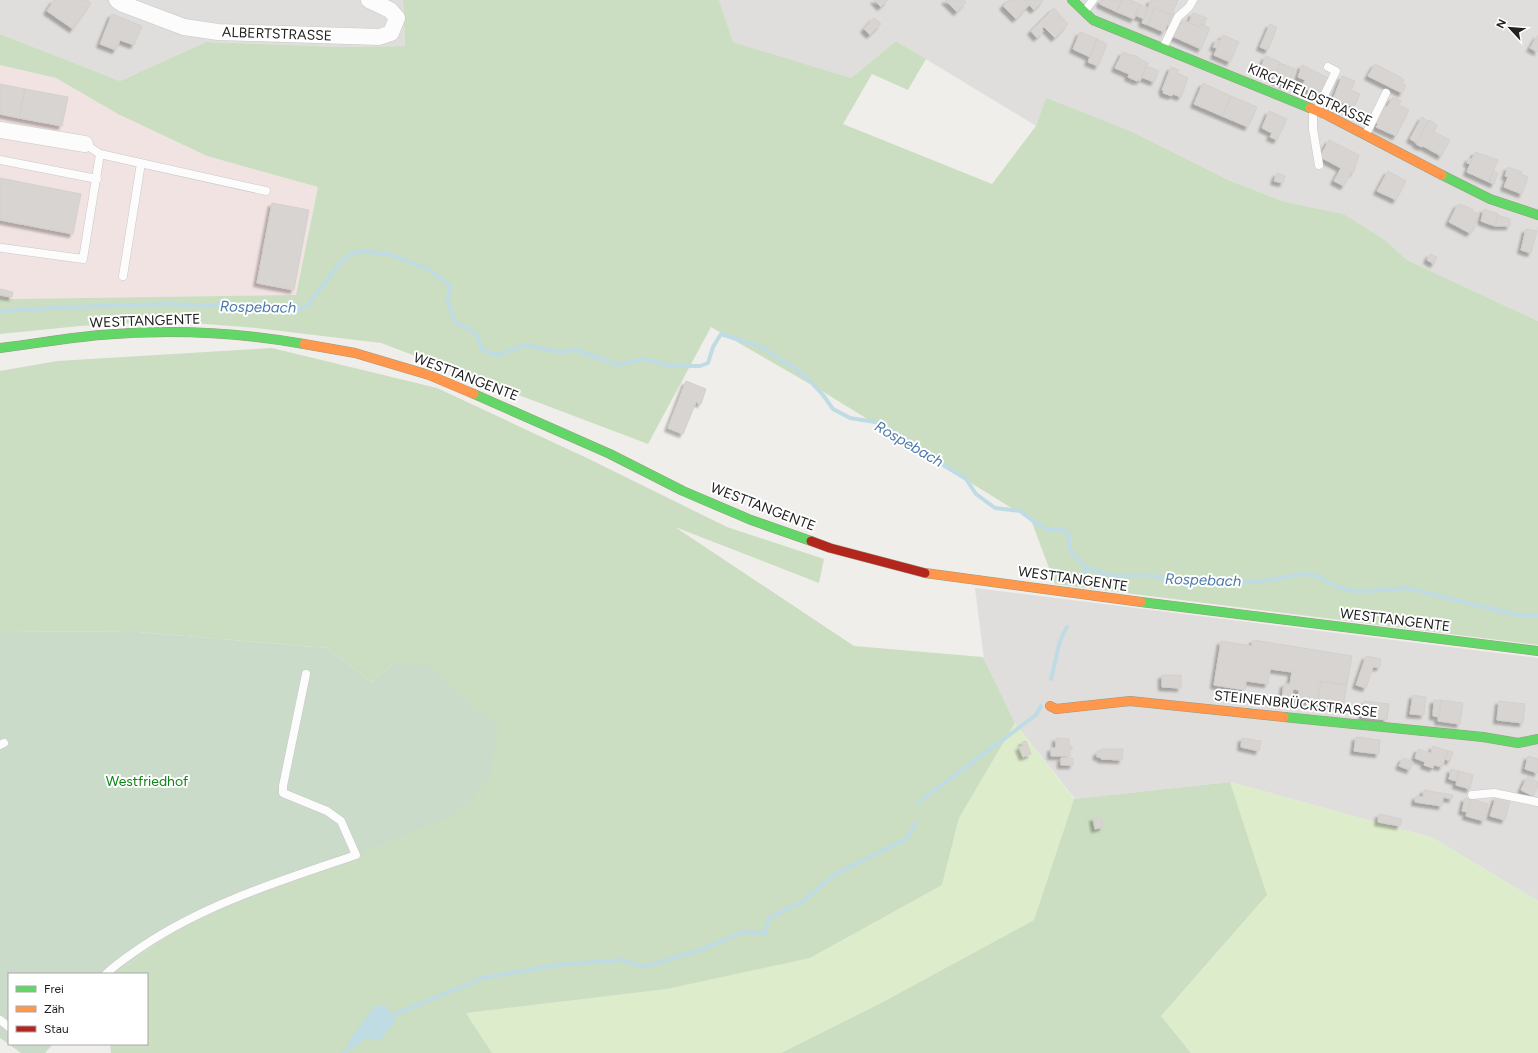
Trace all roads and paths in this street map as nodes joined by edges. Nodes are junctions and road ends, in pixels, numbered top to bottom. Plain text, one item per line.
1 (118, 0) edge
2 (369, 0) edge
3 (1072, 0) edge
4 (1093, 0) edge
5 (1193, 0) edge
6 (1085, 12) junction
7 (1163, 49) junction
8 (1328, 67) dead end
9 (1386, 94) dead end
10 (1315, 110) junction
11 (0, 130) edge
12 (1366, 135) junction
13 (85, 144) joint
14 (100, 154) junction
15 (0, 160) edge
16 (141, 163) junction
17 (1319, 165) dead end
18 (97, 178) junction
19 (266, 191) dead end
20 (1538, 215) edge
21 (2, 248) dead end
22 (123, 276) dead end
23 (0, 348) edge
24 (1538, 651) edge
25 (306, 674) dead end
26 (1050, 706) dead end
27 (1538, 739) edge
28 (1472, 795) dead end
29 (1538, 802) edge
30 (107, 973) edge
31 (0, 1020) edge
32 (8, 1026) edge

1 - 2 street, ALBERTSTRASSE
3 - 6 main road, KIRCHFELDSTRASSE
4 - 6 lane
5 - 7 lane
6 - 7 main road, KIRCHFELDSTRASSE
7 - 10 main road, KIRCHFELDSTRASSE
8 - 10 lane
9 - 12 lane
10 - 12 main road, KIRCHFELDSTRASSE
10 - 17 lane
11 - 13 street
12 - 20 main road, KIRCHFELDSTRASSE
13 - 14 lane
14 - 16 lane
14 - 18 lane
15 - 18 lane
16 - 19 lane
16 - 22 lane
18 - 21 lane
23 - 24 main road, WESTTANGENTE
25 - 30 lane
26 - 27 main road, STEINENBRÜCKSTRASSE
28 - 29 lane
31 - 32 lane

